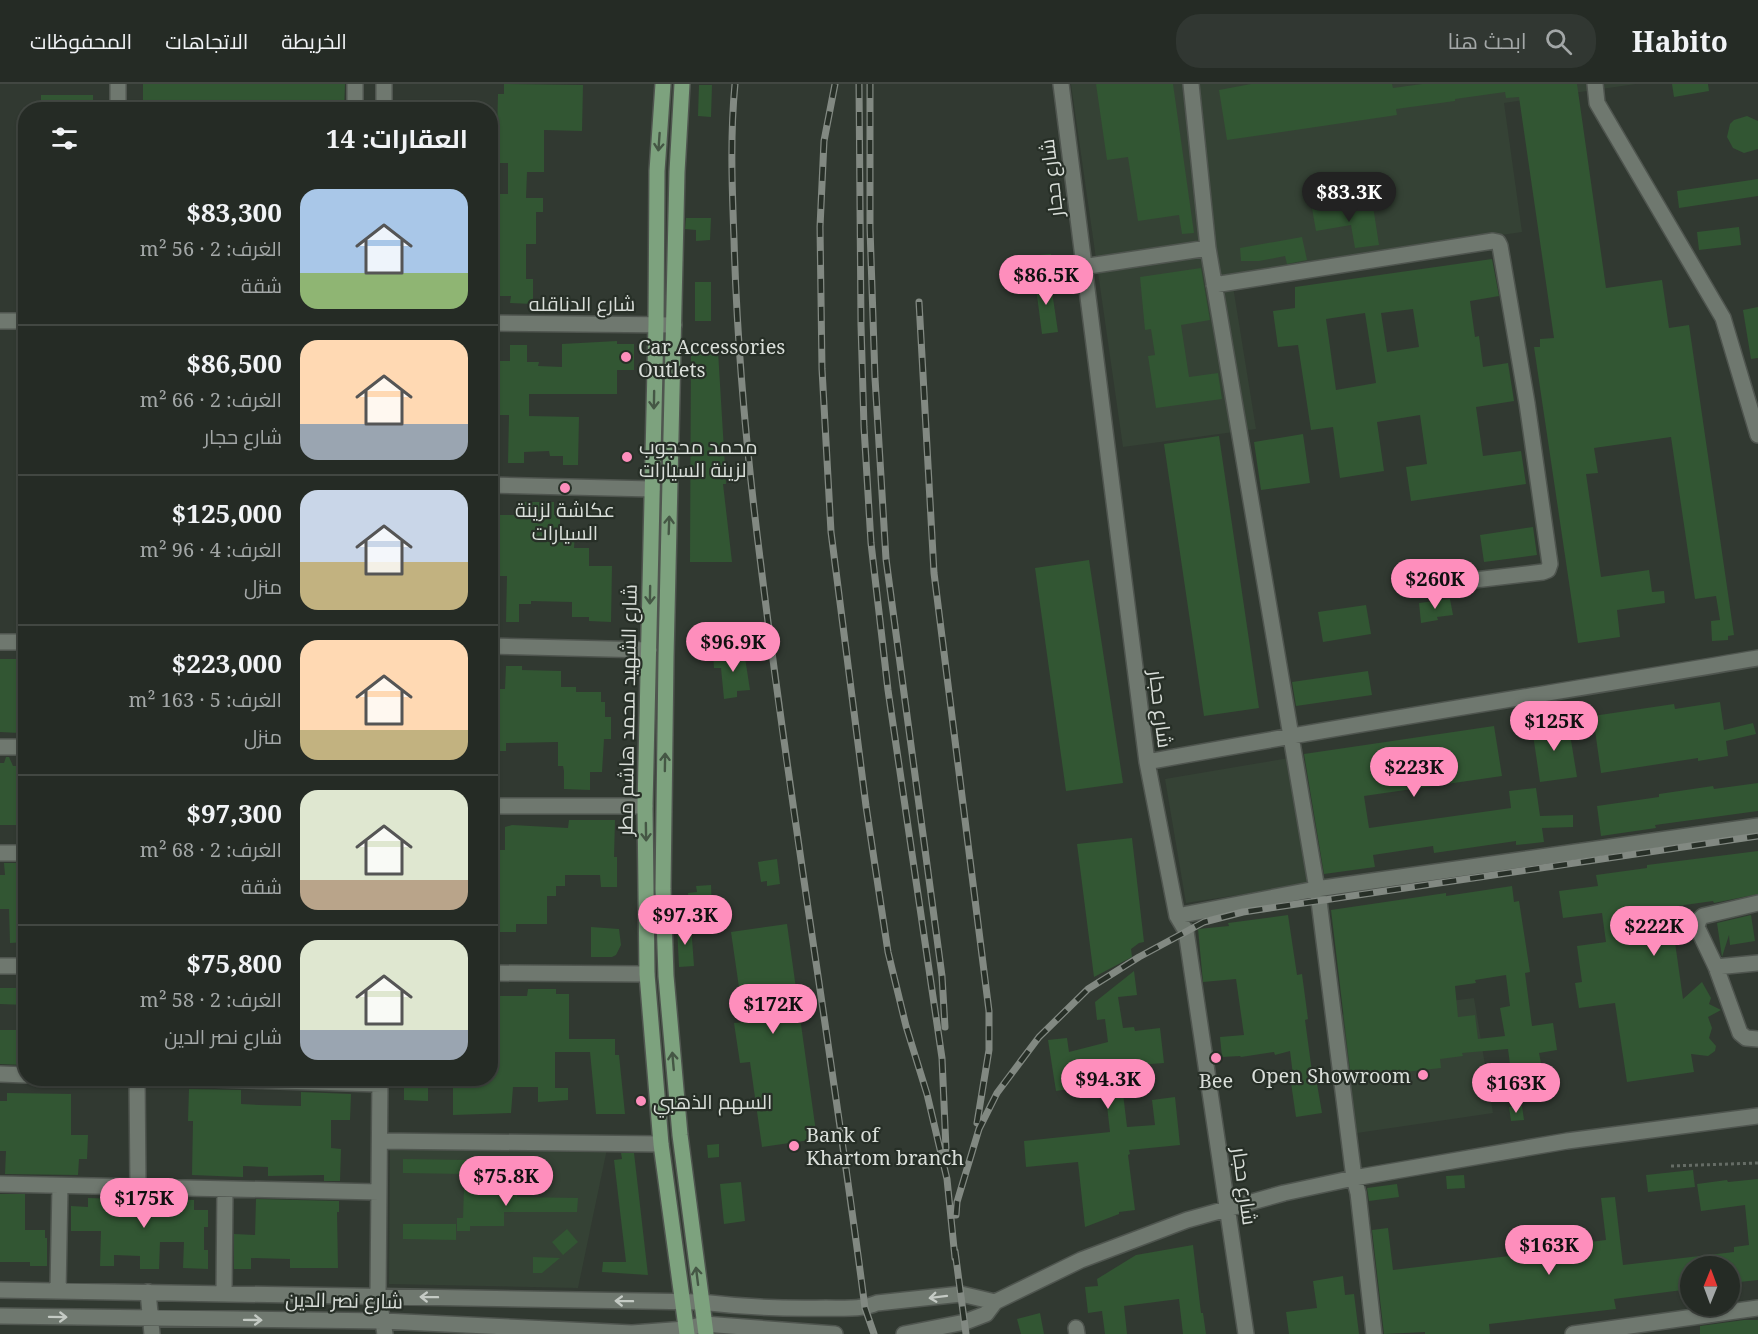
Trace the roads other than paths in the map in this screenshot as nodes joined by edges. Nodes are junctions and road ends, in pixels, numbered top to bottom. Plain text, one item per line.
1 (118, 84) edge
2 (356, 84) edge
3 (384, 84) edge
4 (663, 84) edge
5 (682, 84) edge
6 (1061, 84) edge
7 (1191, 84) edge
8 (1595, 84) edge
9 (118, 102) edge
10 (355, 102) edge
11 (384, 102) edge
12 (1208, 248) junction
13 (1082, 267) junction
14 (1214, 285) junction
15 (0, 321) edge
16 (18, 321) edge
17 (498, 323) edge
18 (656, 324) junction
19 (674, 325) junction
20 (1758, 435) edge
21 (498, 485) edge
22 (652, 489) junction
23 (1449, 584) dead end
24 (0, 642) edge
25 (18, 642) edge
26 (498, 646) edge
27 (649, 650) junction
28 (1758, 658) edge
29 (1290, 735) junction
30 (0, 747) edge
31 (18, 747) edge
32 (1147, 762) junction
33 (498, 806) edge
34 (645, 806) junction
35 (1758, 826) edge
36 (0, 853) edge
37 (18, 853) edge
38 (1316, 889) junction
39 (1758, 903) edge
40 (1177, 916) junction
41 (1758, 963) edge
42 (0, 966) edge
43 (18, 966) edge
44 (1716, 967) junction
45 (498, 973) edge
46 (647, 974) junction
47 (1758, 1039) edge
48 (0, 1074) edge
49 (18, 1075) edge
50 (137, 1086) edge
51 (380, 1086) edge
52 (1758, 1116) edge
53 (380, 1141) junction
54 (661, 1144) junction
55 (1354, 1178) junction
56 (0, 1184) edge
57 (60, 1186) junction
58 (138, 1186) junction
59 (225, 1189) junction
60 (379, 1192) junction
61 (1228, 1208) junction
62 (0, 1290) edge
63 (58, 1291) junction
64 (148, 1292) junction
65 (224, 1293) junction
66 (378, 1295) junction
67 (682, 1302) junction
68 (700, 1302) junction
69 (995, 1302) junction
70 (1758, 1308) edge
71 (0, 1316) edge
72 (151, 1318) junction
73 (384, 1328) edge
74 (705, 1329) edge
75 (687, 1331) edge
76 (152, 1334) edge
77 (836, 1334) edge
78 (904, 1334) edge
79 (1246, 1334) edge
80 (1374, 1334) edge
81 (1573, 1334) edge

1 - 9 street
2 - 10 street
3 - 11 street
4 -> 18 main road, شارع الشهيد محمد هاشم مطر
5 - 19 main road, شارع الشهيد محمد هاشم مطر
6 - 13 street, شارع حجار
7 - 12 street
8 - 20 street
12 - 13 street
12 - 14 street
13 - 32 street, شارع حجار
14 - 23 street
14 - 29 street
15 - 16 street
17 - 18 street, شارع الدناقله
18 - 19 street, شارع الدناقله
18 -> 22 main road, شارع الشهيد محمد هاشم مطر
68 -> 19 main road, شارع الشهيد محمد هاشم مطر
21 - 22 street
22 -> 27 main road, شارع الشهيد محمد هاشم مطر
24 - 25 street
26 - 27 street
27 - 34 main road, شارع الشهيد محمد هاشم مطر
28 - 29 street
29 - 32 street
29 - 38 street
30 - 31 street
32 - 40 street, شارع حجار
33 - 34 street
34 -> 46 main road, شارع الشهيد محمد هاشم مطر
35 - 38 street
36 - 37 street
38 - 40 street
38 - 55 street
39 - 44 street
40 - 61 street, شارع حجار
41 - 44 street
42 - 43 street
44 - 47 street
45 - 46 street
46 - 54 main road, شارع الشهيد محمد هاشم مطر
48 - 49 street
50 - 58 street
51 - 53 street
52 - 55 street
53 - 54 street
53 - 60 street
54 - 67 main road, شارع الشهيد محمد هاشم مطر
55 - 61 street
55 - 80 street
56 - 57 street
57 - 58 street
57 - 63 street
58 - 59 street
59 - 60 street
59 - 65 street
60 - 66 street
61 - 69 street
61 - 79 street, شارع حجار
62 - 63 street, شارع نصر الدين
63 - 64 street, شارع نصر الدين
64 - 65 street, شارع نصر الدين
64 - 72 street
65 - 66 street, شارع نصر الدين
67 -> 66 street, شارع نصر الدين
66 - 73 street
67 - 68 street, شارع نصر الدين
67 - 75 main road, شارع الشهيد محمد هاشم مطر
69 -> 68 street, شارع نصر الدين
68 - 74 main road, شارع الشهيد محمد هاشم مطر
69 - 78 street
70 - 81 street
71 -> 72 street, شارع نصر الدين
72 -> 73 street, شارع نصر الدين
72 - 76 street
73 - 75 street, شارع نصر الدين
74 - 75 street, شارع نصر الدين
74 - 77 street, شارع نصر الدين

